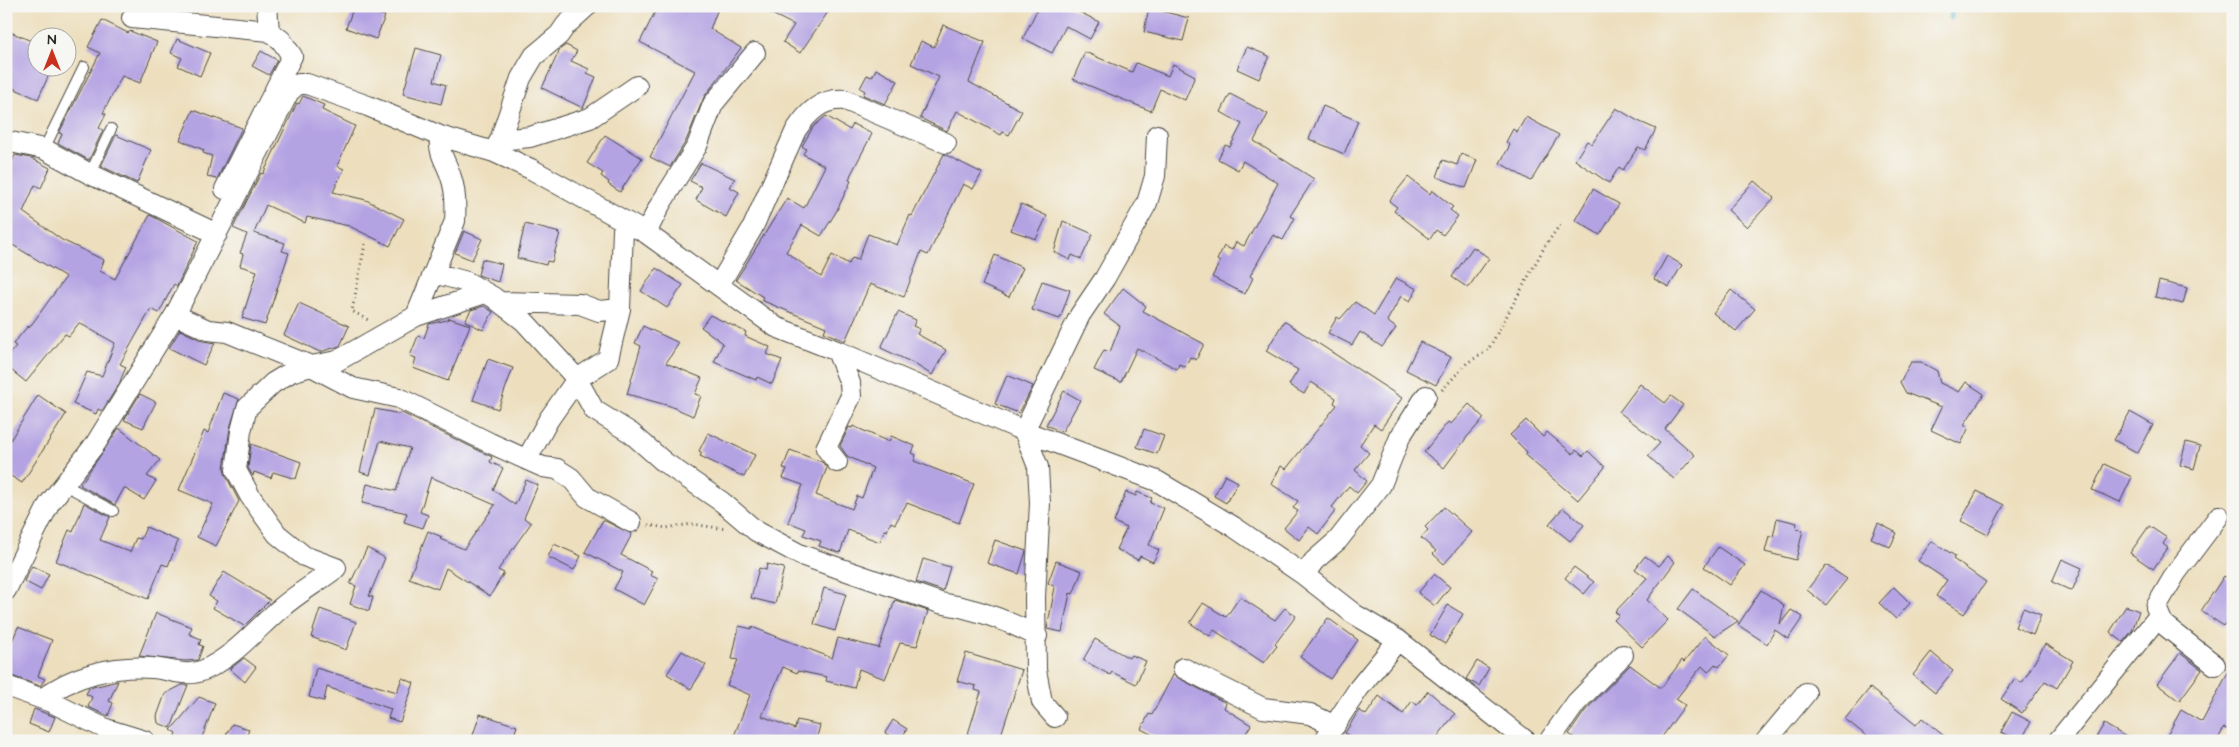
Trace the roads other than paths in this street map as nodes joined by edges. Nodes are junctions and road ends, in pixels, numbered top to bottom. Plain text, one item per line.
1 (267, 6) edge
2 (587, 6) edge
3 (132, 18) dead end
4 (269, 30) junction
5 (755, 53) dead end
6 (84, 68) dead end
7 (637, 86) dead end
8 (111, 129) dead end
9 (1157, 135) dead end
10 (440, 136) junction
11 (6, 140) edge
12 (946, 143) dead end
13 (497, 146) junction
14 (44, 148) junction
15 (90, 174) junction
16 (625, 222) junction
17 (211, 232) junction
18 (646, 233) junction
19 (434, 273) junction
20 (719, 285) junction
21 (492, 298) junction
22 (620, 309) junction
23 (175, 315) junction
24 (408, 320) junction
25 (837, 351) junction
26 (311, 366) junction
27 (577, 379) junction
28 (1426, 396) road end
29 (1024, 431) junction
30 (527, 460) junction
31 (837, 462) dead end
32 (63, 484) junction
33 (113, 511) dead end
34 (2219, 516) dead end
35 (631, 522) road end
36 (1304, 575) junction
37 (7, 587) edge
38 (2158, 617) junction
39 (1037, 636) junction
40 (1398, 640) junction
41 (1623, 655) dead end
42 (2215, 665) dead end
43 (1184, 668) dead end
44 (6, 686) edge
45 (1806, 693) dead end
46 (42, 699) junction
47 (1055, 717) dead end
48 (1329, 733) edge
49 (145, 741) edge
50 (1526, 741) edge
51 (1549, 741) edge
52 (1766, 741) edge
53 (2058, 741) edge

1 - 4 street
2 - 13 street
3 - 4 street
4 - 17 street
5 - 18 street
6 - 14 lane
7 - 13 street
8 - 15 lane
9 - 29 street
10 - 13 street
10 - 17 street
10 - 19 street
11 - 14 street
12 - 20 street
13 - 16 street
14 - 15 street
15 - 17 street
16 - 18 street
16 - 22 street
17 - 23 street
18 - 20 street
19 - 21 street
19 - 24 street
20 - 25 street
21 - 22 street
21 - 24 street
21 - 27 street
22 - 27 street
23 - 26 street
23 - 32 street
24 - 26 street
25 - 29 street
25 - 31 street
26 - 30 street
26 - 46 street
27 - 30 street
27 - 39 street
28 - 36 street
29 - 36 street
29 - 39 street
30 - 35 street
32 - 33 lane
32 - 37 street
34 - 38 street
36 - 40 street
38 - 42 street
38 - 53 street
39 - 47 street
40 - 48 street
40 - 50 street
41 - 51 street
43 - 48 street
44 - 46 street
45 - 52 street
46 - 49 street

